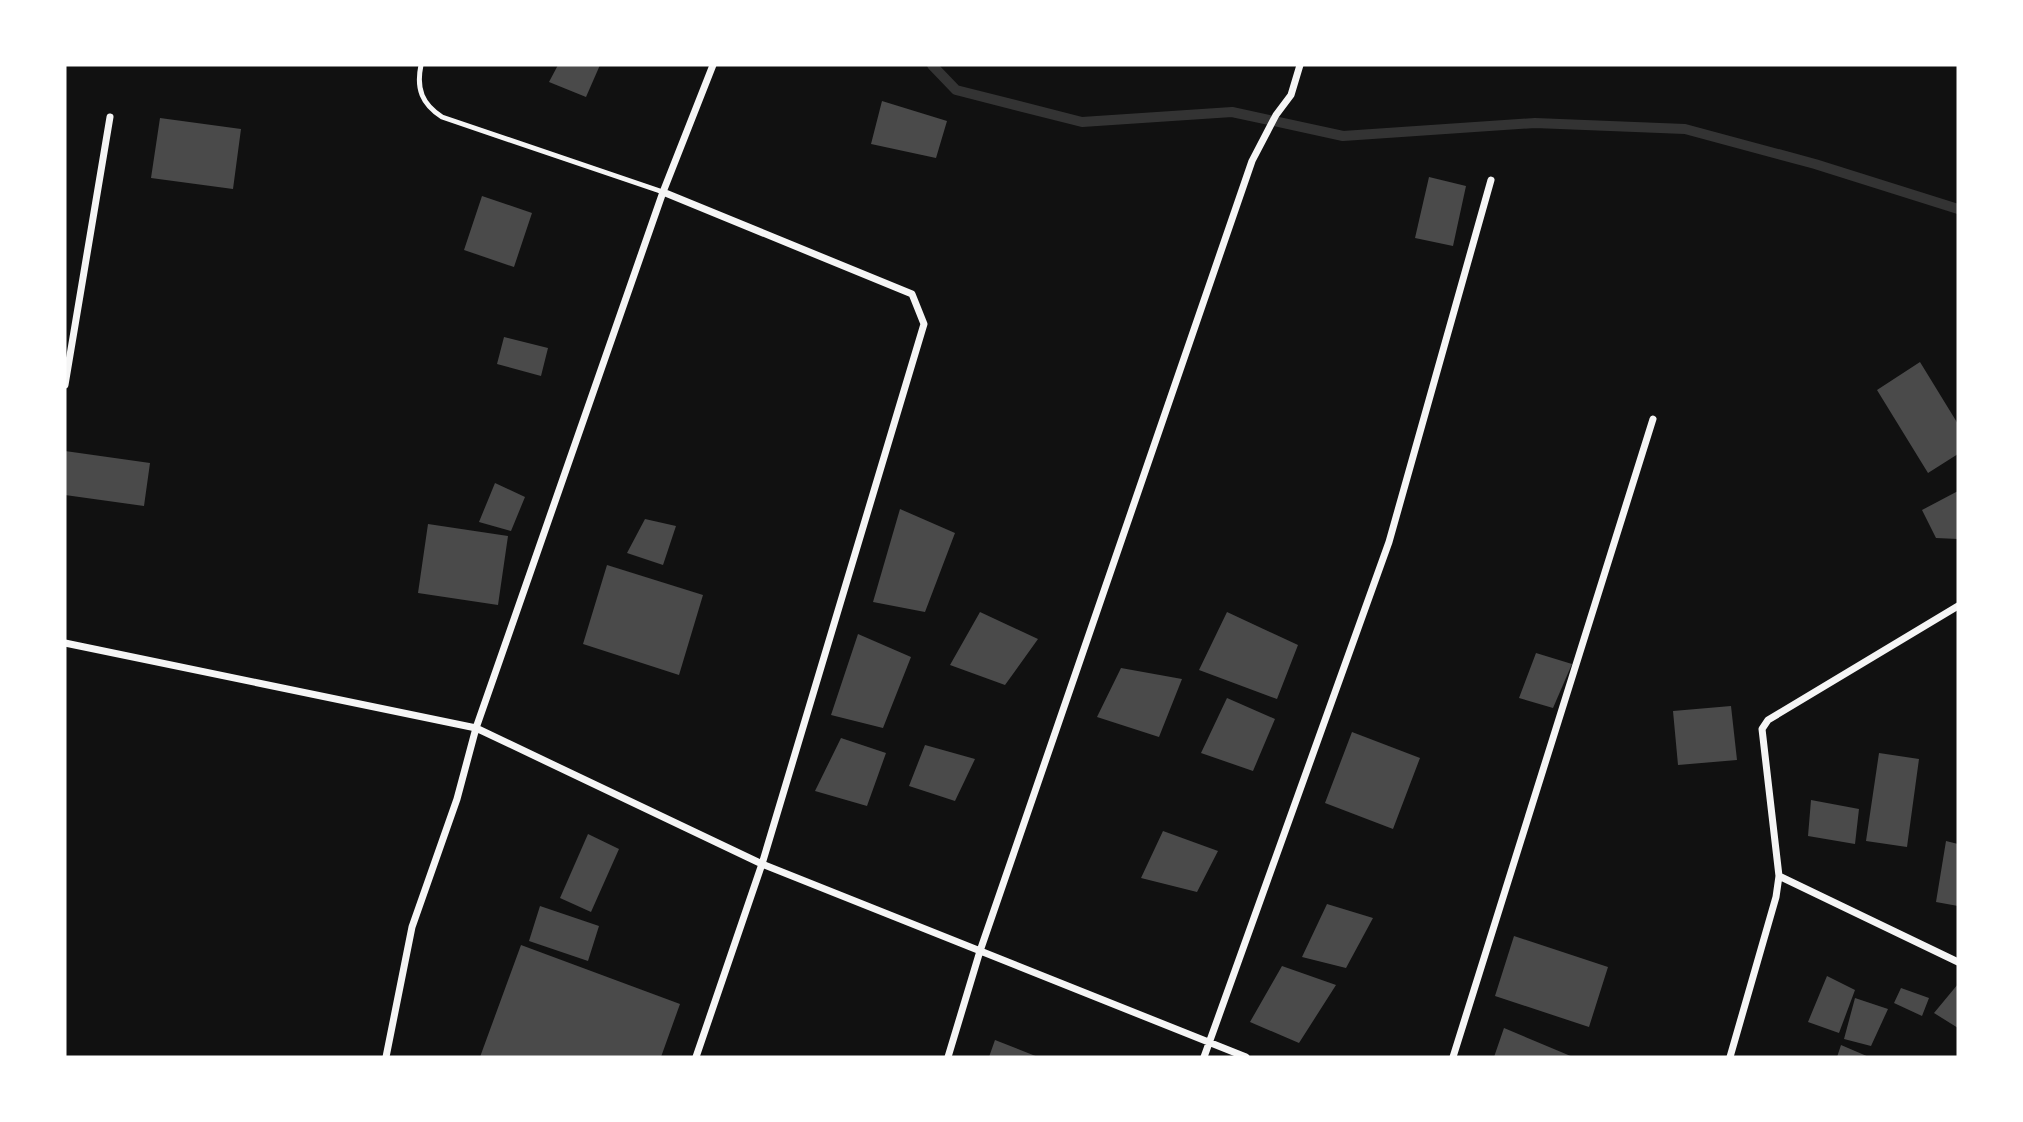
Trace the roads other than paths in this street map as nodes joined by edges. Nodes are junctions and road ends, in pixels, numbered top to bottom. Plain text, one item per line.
1 (421, 65) edge
2 (713, 65) edge
3 (1300, 65) edge
4 (110, 117) dead end
5 (1491, 180) dead end
6 (663, 192) junction
7 (65, 385) edge
8 (1653, 419) dead end
9 (1958, 606) edge
10 (65, 643) edge
11 (477, 727) junction
12 (762, 864) junction
13 (1779, 876) junction
14 (980, 951) junction
15 (1958, 962) edge
16 (1209, 1041) junction
17 (386, 1057) edge
18 (696, 1057) edge
19 (948, 1057) edge
20 (1204, 1057) edge
21 (1245, 1057) edge
22 (1453, 1057) edge
23 (1730, 1057) edge

1 - 6 lane
2 - 6 street
3 - 14 street
4 - 7 street
5 - 16 street
6 - 11 street
6 - 12 street
8 - 22 street
9 - 13 street
10 - 11 street
11 - 12 street
11 - 17 street
12 - 14 street
12 - 18 street
13 - 15 street
13 - 23 street
14 - 16 street
14 - 19 street
16 - 20 street
16 - 21 street

